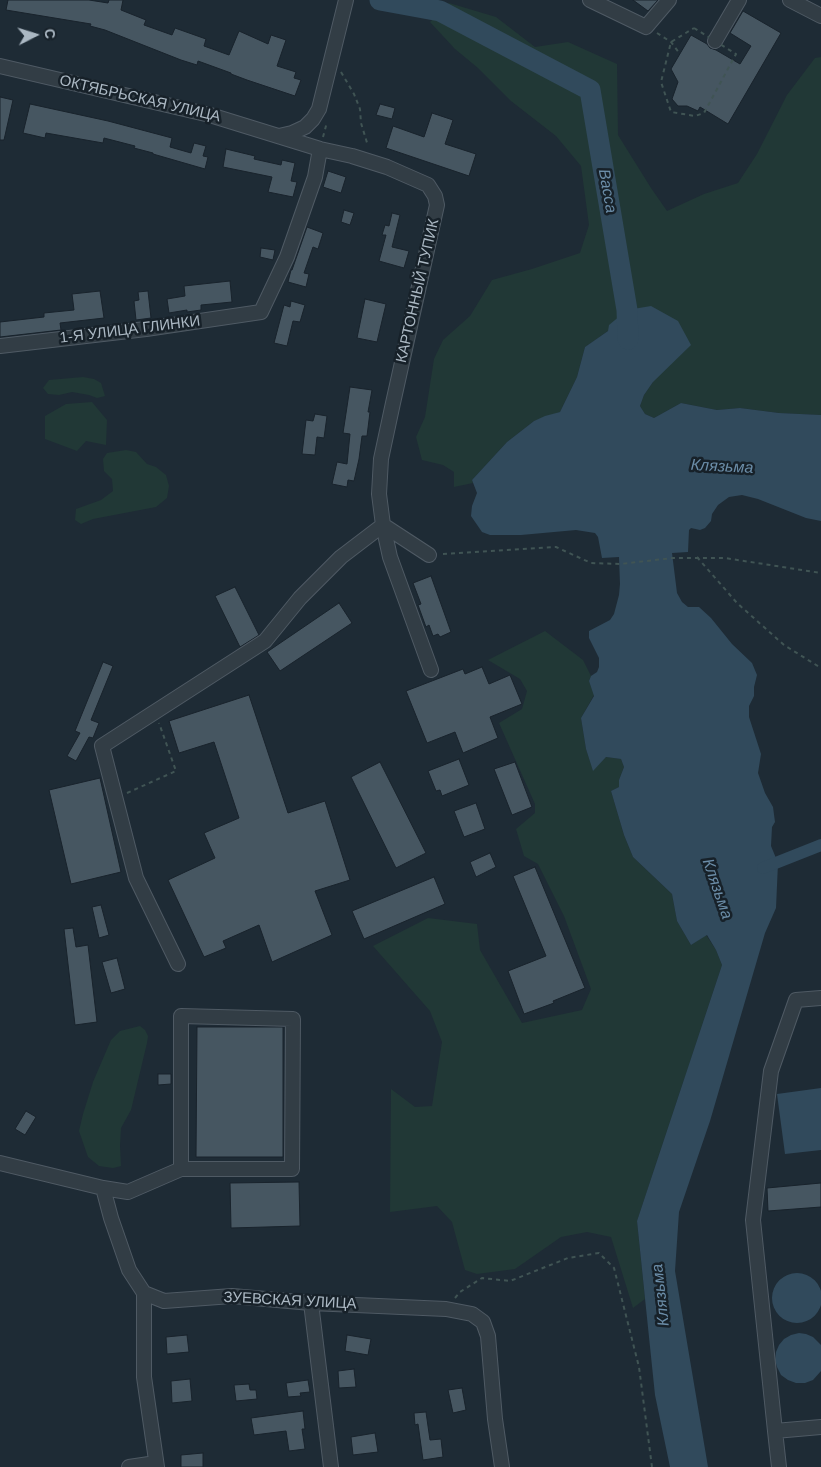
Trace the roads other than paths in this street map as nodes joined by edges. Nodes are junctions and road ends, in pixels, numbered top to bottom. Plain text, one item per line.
1 (346, 0) edge
2 (590, 0) edge
3 (669, 0) edge
4 (739, 0) edge
5 (790, 0) edge
6 (821, 16) edge
7 (715, 41) road end
8 (0, 66) edge
9 (278, 136) junction
10 (320, 149) junction
11 (0, 346) edge
12 (383, 525) junction
13 (430, 555) road end
14 (431, 670) dead end
15 (178, 964) dead end
16 (821, 998) edge
17 (0, 1163) edge
18 (181, 1168) junction
19 (103, 1188) junction
20 (144, 1293) junction
21 (311, 1303) junction
22 (821, 1426) edge
23 (775, 1431) junction
24 (156, 1465) edge
25 (129, 1467) edge
26 (331, 1467) edge
27 (502, 1467) edge
28 (780, 1467) edge

1 - 9 street
2 - 3 street
4 - 7 street
5 - 6 street
8 - 9 street, ОКТЯБРЬСКАЯ УЛИЦА
9 - 10 street, КАРТОННЫЙ ТУПИК
10 - 11 street, 1-Я УЛИЦА ГЛИНКИ
10 - 12 street, КАРТОННЫЙ ТУПИК
12 - 13 street
12 - 14 street, КАРТОННЫЙ ТУПИК
12 - 15 street
16 - 23 street
17 - 19 street
18 - 18 street
18 - 19 street
19 - 20 street
20 - 21 street, ЗУЕВСКАЯ УЛИЦА
20 - 24 street
21 - 26 street
21 - 27 street, ЗУЕВСКАЯ УЛИЦА
22 - 23 street
23 - 28 street
24 - 25 street

